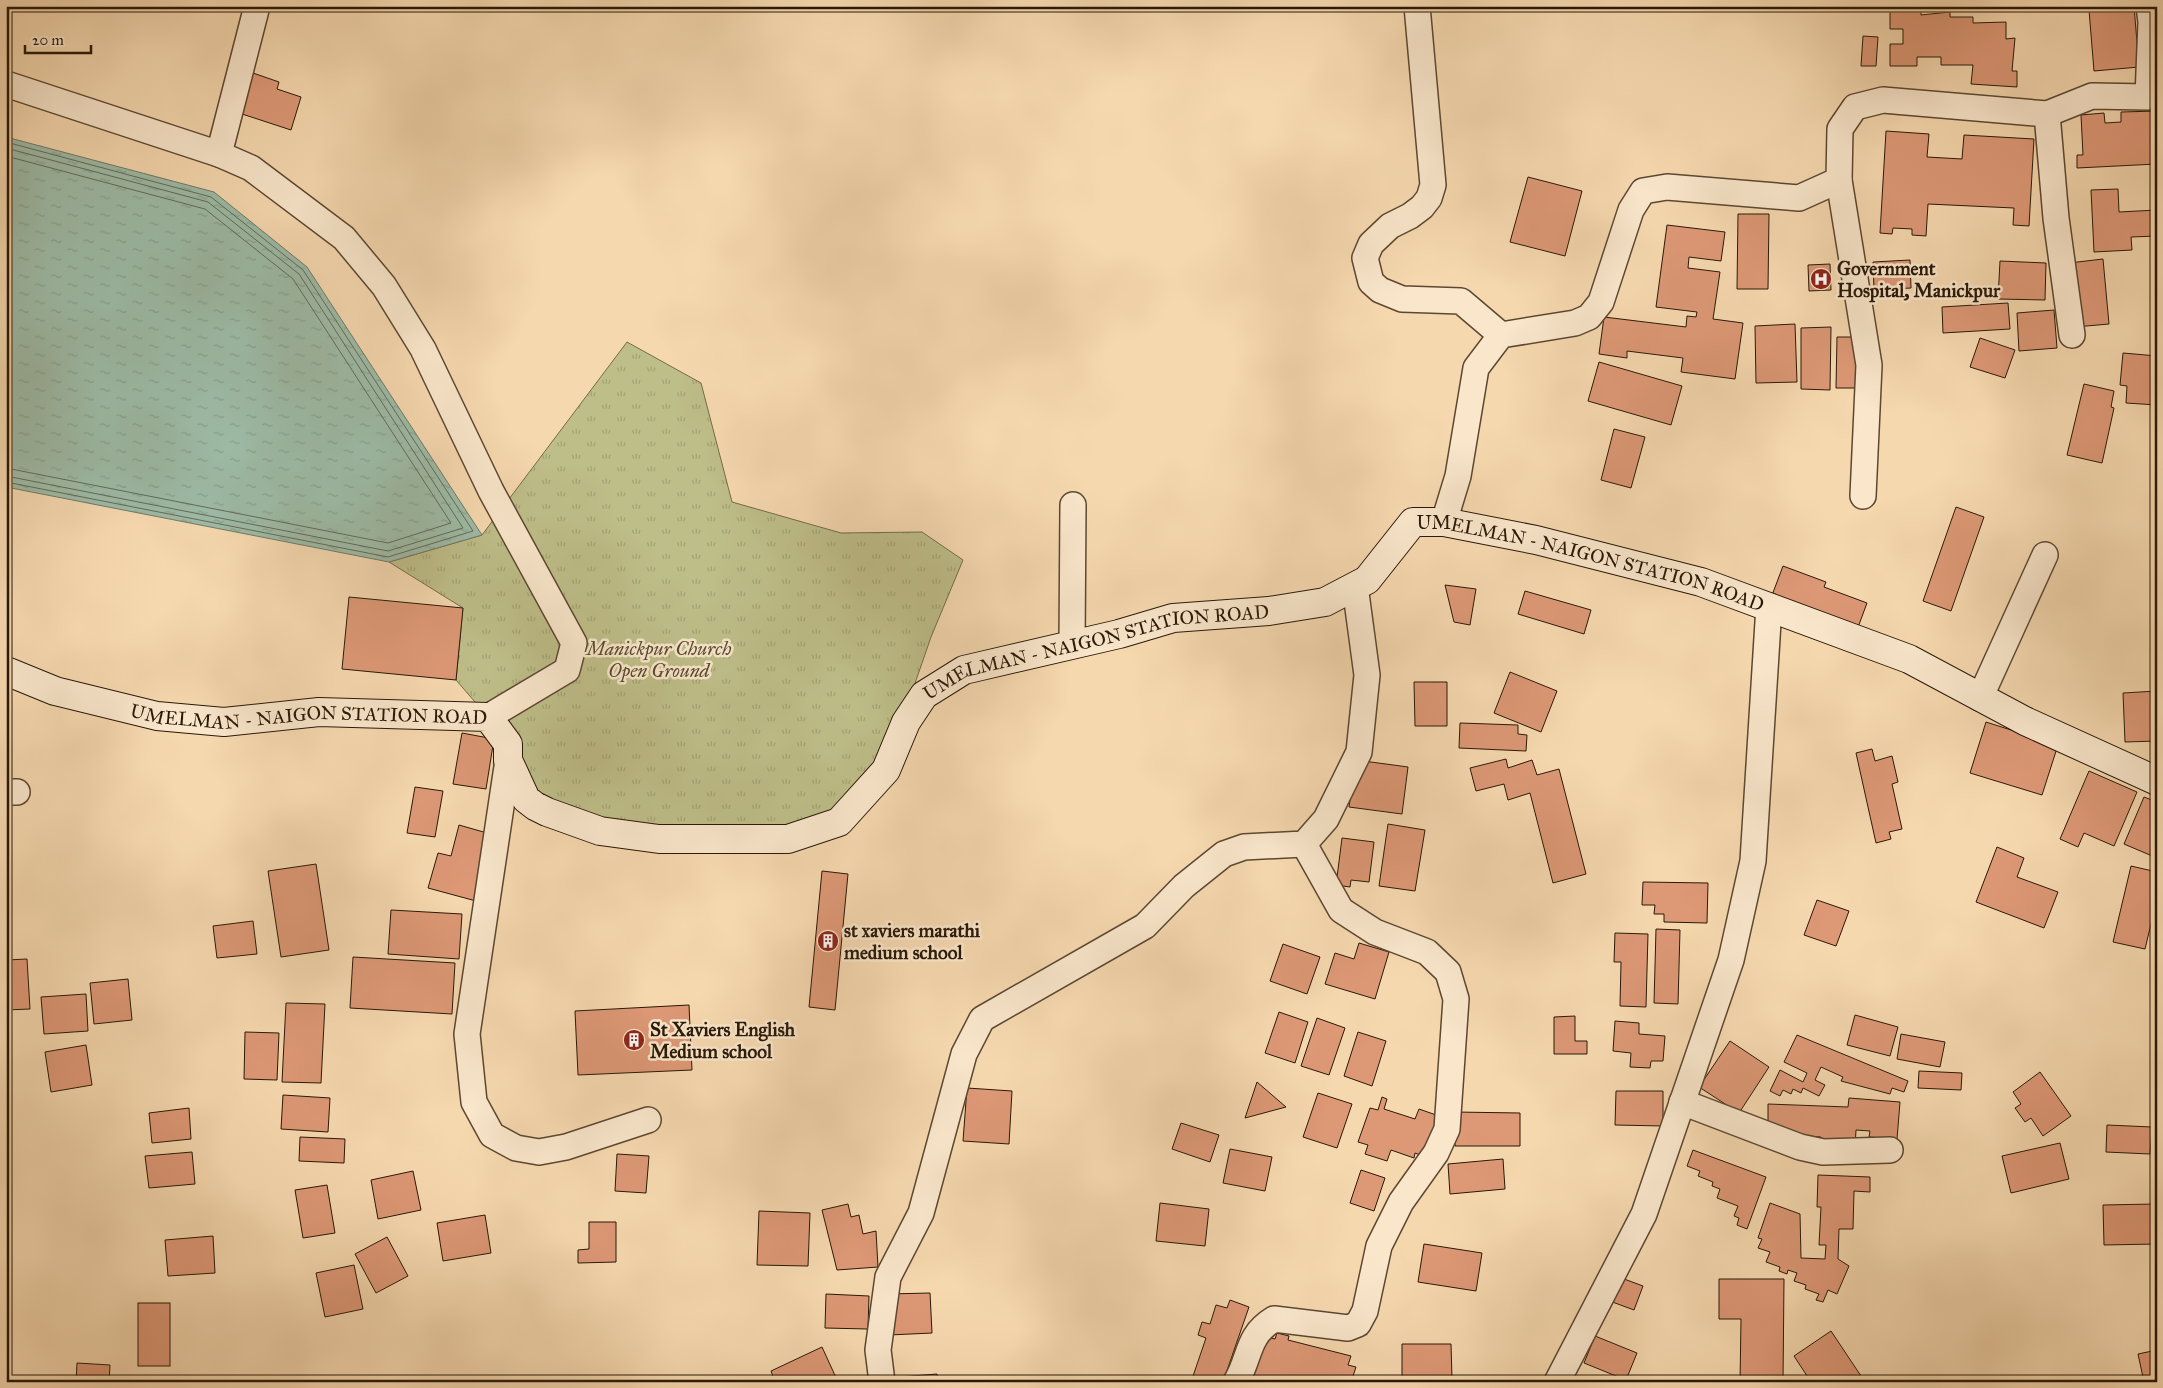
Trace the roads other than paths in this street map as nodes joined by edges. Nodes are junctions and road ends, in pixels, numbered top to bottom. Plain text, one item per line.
1 (257, 6) edge
2 (1417, 6) edge
3 (2149, 6) edge
4 (6, 84) edge
5 (2048, 114) junction
6 (219, 154) junction
7 (1839, 180) junction
8 (1502, 335) junction
9 (2072, 335) dead end
10 (1863, 496) dead end
11 (1073, 505) dead end
12 (1444, 522) junction
13 (2045, 555) dead end
14 (1355, 586) junction
15 (1769, 606) junction
16 (1072, 645) junction
17 (6, 671) edge
18 (1980, 698) junction
19 (488, 716) junction
20 (508, 760) junction
21 (2157, 781) edge
22 (1304, 844) junction
23 (1682, 1102) junction
24 (648, 1120) dead end
25 (1890, 1150) dead end
26 (882, 1382) edge
27 (1236, 1382) edge
28 (1557, 1382) edge

1 - 6 street
2 - 8 street
3 - 5 street
4 - 6 street
5 - 7 street
5 - 9 street
6 - 19 street
7 - 8 street
7 - 10 street
8 - 12 street
11 - 16 street
12 - 14 street, UMELMAN - NAIGON STATION ROAD
12 - 15 street, UMELMAN - NAIGON STATION ROAD
13 - 18 street
14 - 16 street, UMELMAN - NAIGON STATION ROAD
14 - 22 street
15 - 18 street, UMELMAN - NAIGON STATION ROAD
15 - 23 street
16 - 20 street, UMELMAN - NAIGON STATION ROAD
17 - 19 street, UMELMAN - NAIGON STATION ROAD
18 - 21 street, UMELMAN - NAIGON STATION ROAD
19 - 20 street, UMELMAN - NAIGON STATION ROAD
20 - 24 street
22 - 26 street
22 - 27 street
23 - 25 street
23 - 28 street

